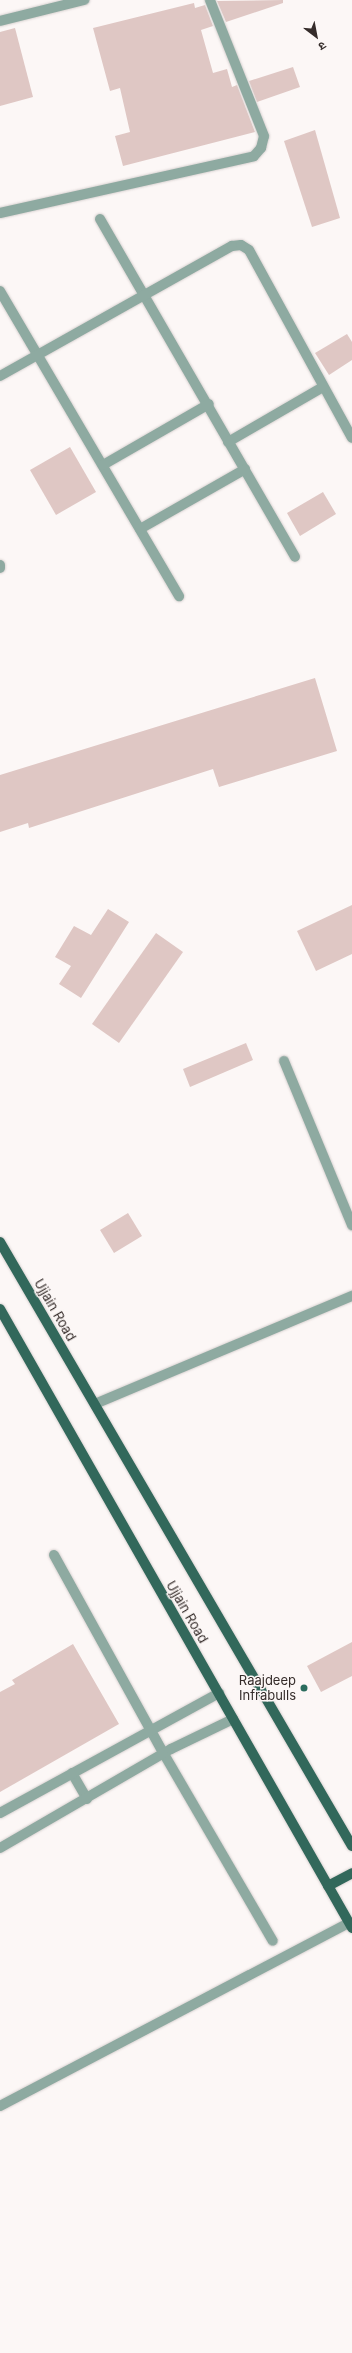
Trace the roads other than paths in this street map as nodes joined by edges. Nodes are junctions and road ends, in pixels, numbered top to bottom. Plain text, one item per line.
1 (84, 0) edge
2 (210, 0) edge
3 (0, 21) edge
4 (0, 213) edge
5 (100, 219) dead end
6 (0, 291) edge
7 (147, 295) junction
8 (38, 356) junction
9 (0, 376) edge
10 (323, 387) junction
11 (209, 404) junction
12 (352, 438) edge
13 (228, 442) junction
14 (103, 465) junction
15 (245, 469) junction
16 (140, 529) junction
17 (295, 557) dead end
18 (179, 596) dead end
19 (284, 1061) dead end
20 (352, 1225) edge
21 (0, 1242) edge
22 (352, 1296) edge
23 (0, 1309) edge
24 (95, 1404) junction
25 (54, 1555) dead end
26 (219, 1693) junction
27 (233, 1719) junction
28 (149, 1729) junction
29 (164, 1754) junction
30 (72, 1773) junction
31 (87, 1799) junction
32 (0, 1813) edge
33 (352, 1846) edge
34 (0, 1848) edge
35 (352, 1873) edge
36 (328, 1886) junction
37 (351, 1926) edge
38 (274, 1941) dead end
39 (0, 2106) edge

1 - 3 street
2 - 4 street
5 - 7 street
6 - 8 street
7 - 8 street
7 - 10 street
7 - 11 street
8 - 9 street
8 - 14 street
10 - 12 street
10 - 13 street
11 - 13 street
11 - 14 street
13 - 15 street
14 - 16 street
15 - 16 street
15 - 17 street
16 - 18 street
19 - 20 street
21 - 24 main road, Ujjain Road
22 - 24 street
23 - 26 main road, Ujjain Road
24 - 33 main road, Ujjain Road
25 - 28 street
26 - 27 main road, Ujjain Road
26 - 28 street
27 - 29 street
27 - 36 main road, Ujjain Road
28 - 29 street
28 - 30 street
29 - 31 street
29 - 38 street
30 - 31 street
30 - 32 street
31 - 34 street
35 - 36 main road
36 - 37 main road, Ujjain Road
37 - 39 street

